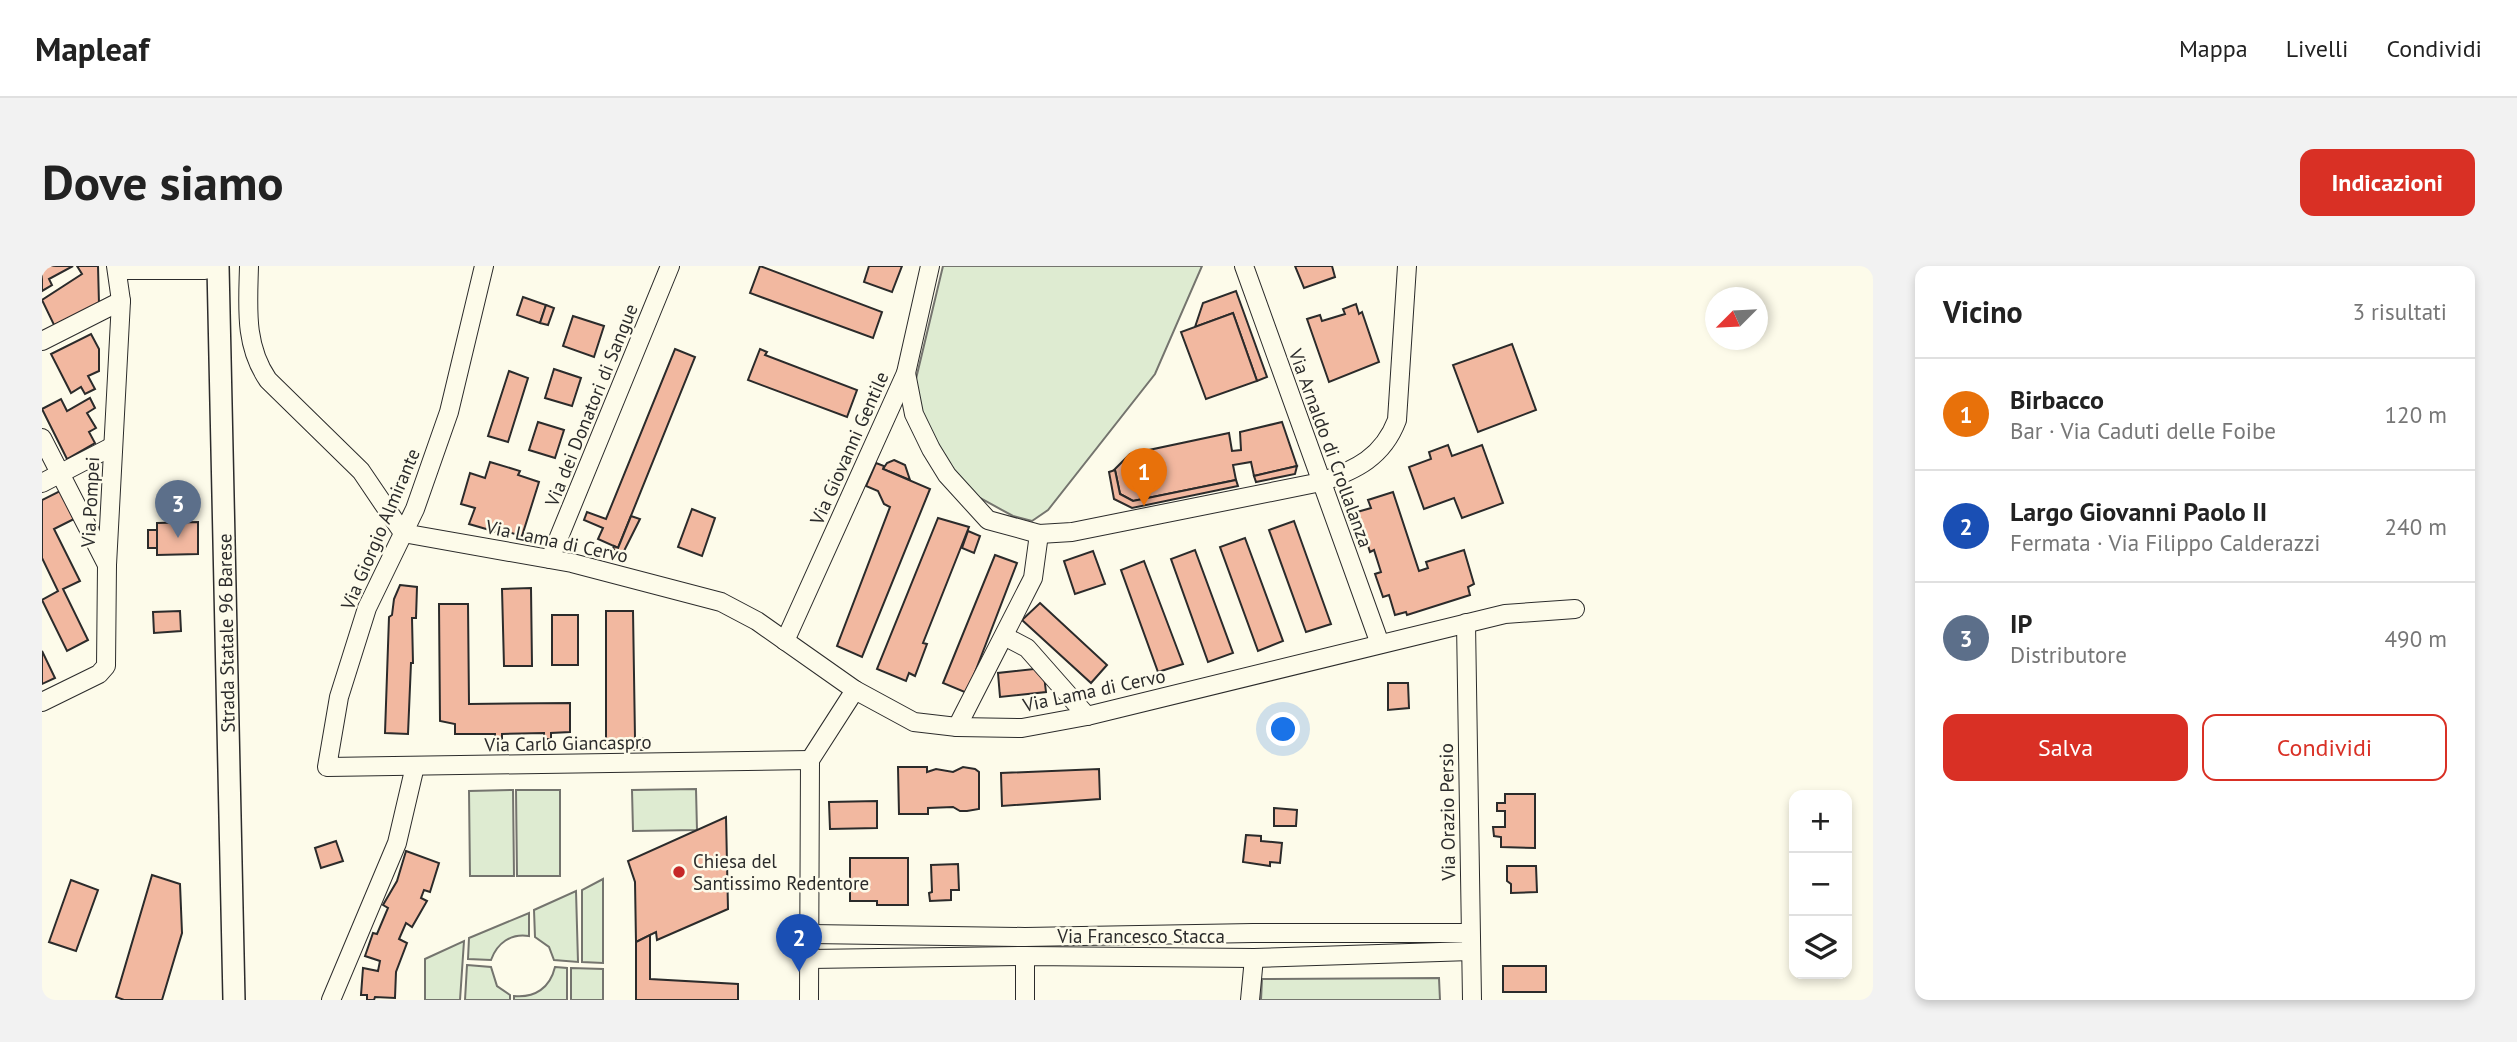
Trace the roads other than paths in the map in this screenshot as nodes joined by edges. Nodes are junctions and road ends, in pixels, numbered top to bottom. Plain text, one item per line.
1 (484, 266) edge
2 (670, 266) edge
3 (930, 266) edge
4 (1244, 266) edge
5 (1407, 266) edge
6 (117, 268) edge
7 (230, 269) edge
8 (121, 301) junction
9 (42, 341) edge
10 (906, 373) junction
11 (42, 438) edge
12 (113, 446) junction
13 (60, 474) junction
14 (1321, 482) junction
15 (42, 483) edge
16 (403, 533) junction
17 (1039, 534) junction
18 (550, 559) junction
19 (107, 565) junction
20 (1575, 608) dead end
21 (1466, 623) junction
22 (1004, 636) junction
23 (785, 641) junction
24 (1380, 644) junction
25 (855, 690) junction
26 (42, 702) edge
27 (1087, 716) junction
28 (957, 727) junction
29 (810, 760) junction
30 (415, 766) junction
31 (327, 767) joint
32 (1469, 933) junction
33 (810, 934) junction
34 (1471, 951) junction
35 (1025, 956) junction
36 (810, 958) junction
37 (1254, 958) junction
38 (234, 1000) edge
39 (331, 1000) edge
40 (809, 1000) edge
41 (1025, 1000) edge
42 (1251, 1000) edge
43 (1472, 1000) edge

1 - 16 street, Via Giorgio Almirante
2 - 18 street, Via dei Donatori di Sangue
3 - 10 street, Via Giovanni Gentile
4 - 14 street, Via Arnaldo di Crollalanza
5 - 14 street
6 - 7 street
6 - 8 street, Via Pompei
7 - 16 street
7 - 38 main road, Strada Statale 96 Barese
8 - 9 street
8 - 12 street, Via Pompei
10 - 17 street
10 - 23 street, Via Giovanni Gentile
11 - 13 street
12 - 13 street
12 - 19 street, Via Pompei
13 - 15 street
13 - 19 street
14 - 17 street
14 - 24 street, Via Arnaldo di Crollalanza
16 - 18 street, Via Lama di Cervo
16 - 31 street, Via Giorgio Almirante
17 - 22 street
18 - 23 street, Via Lama di Cervo
19 - 26 street, Via Pompei
20 - 21 street, Via Lama di Cervo
21 - 24 street, Via Lama di Cervo
21 - 32 street, Via Orazio Persio
22 - 27 street
22 - 28 street
23 - 25 street, Via Lama di Cervo
24 - 27 street, Via Lama di Cervo
25 - 28 street, Via Lama di Cervo
25 - 29 street
27 - 28 street, Via Lama di Cervo
29 - 30 street, Via Carlo Giancaspro
29 - 33 street
30 - 31 street, Via Carlo Giancaspro
30 - 39 street
32 - 33 street, Via Francesco Stacca
32 - 34 street, Via Orazio Persio
33 - 36 street
34 - 37 street, Via Francesco Stacca
34 - 43 street, Via Orazio Persio
35 - 36 street, Via Francesco Stacca
35 - 37 street, Via Francesco Stacca
35 - 41 street
36 - 40 street
37 - 42 street

